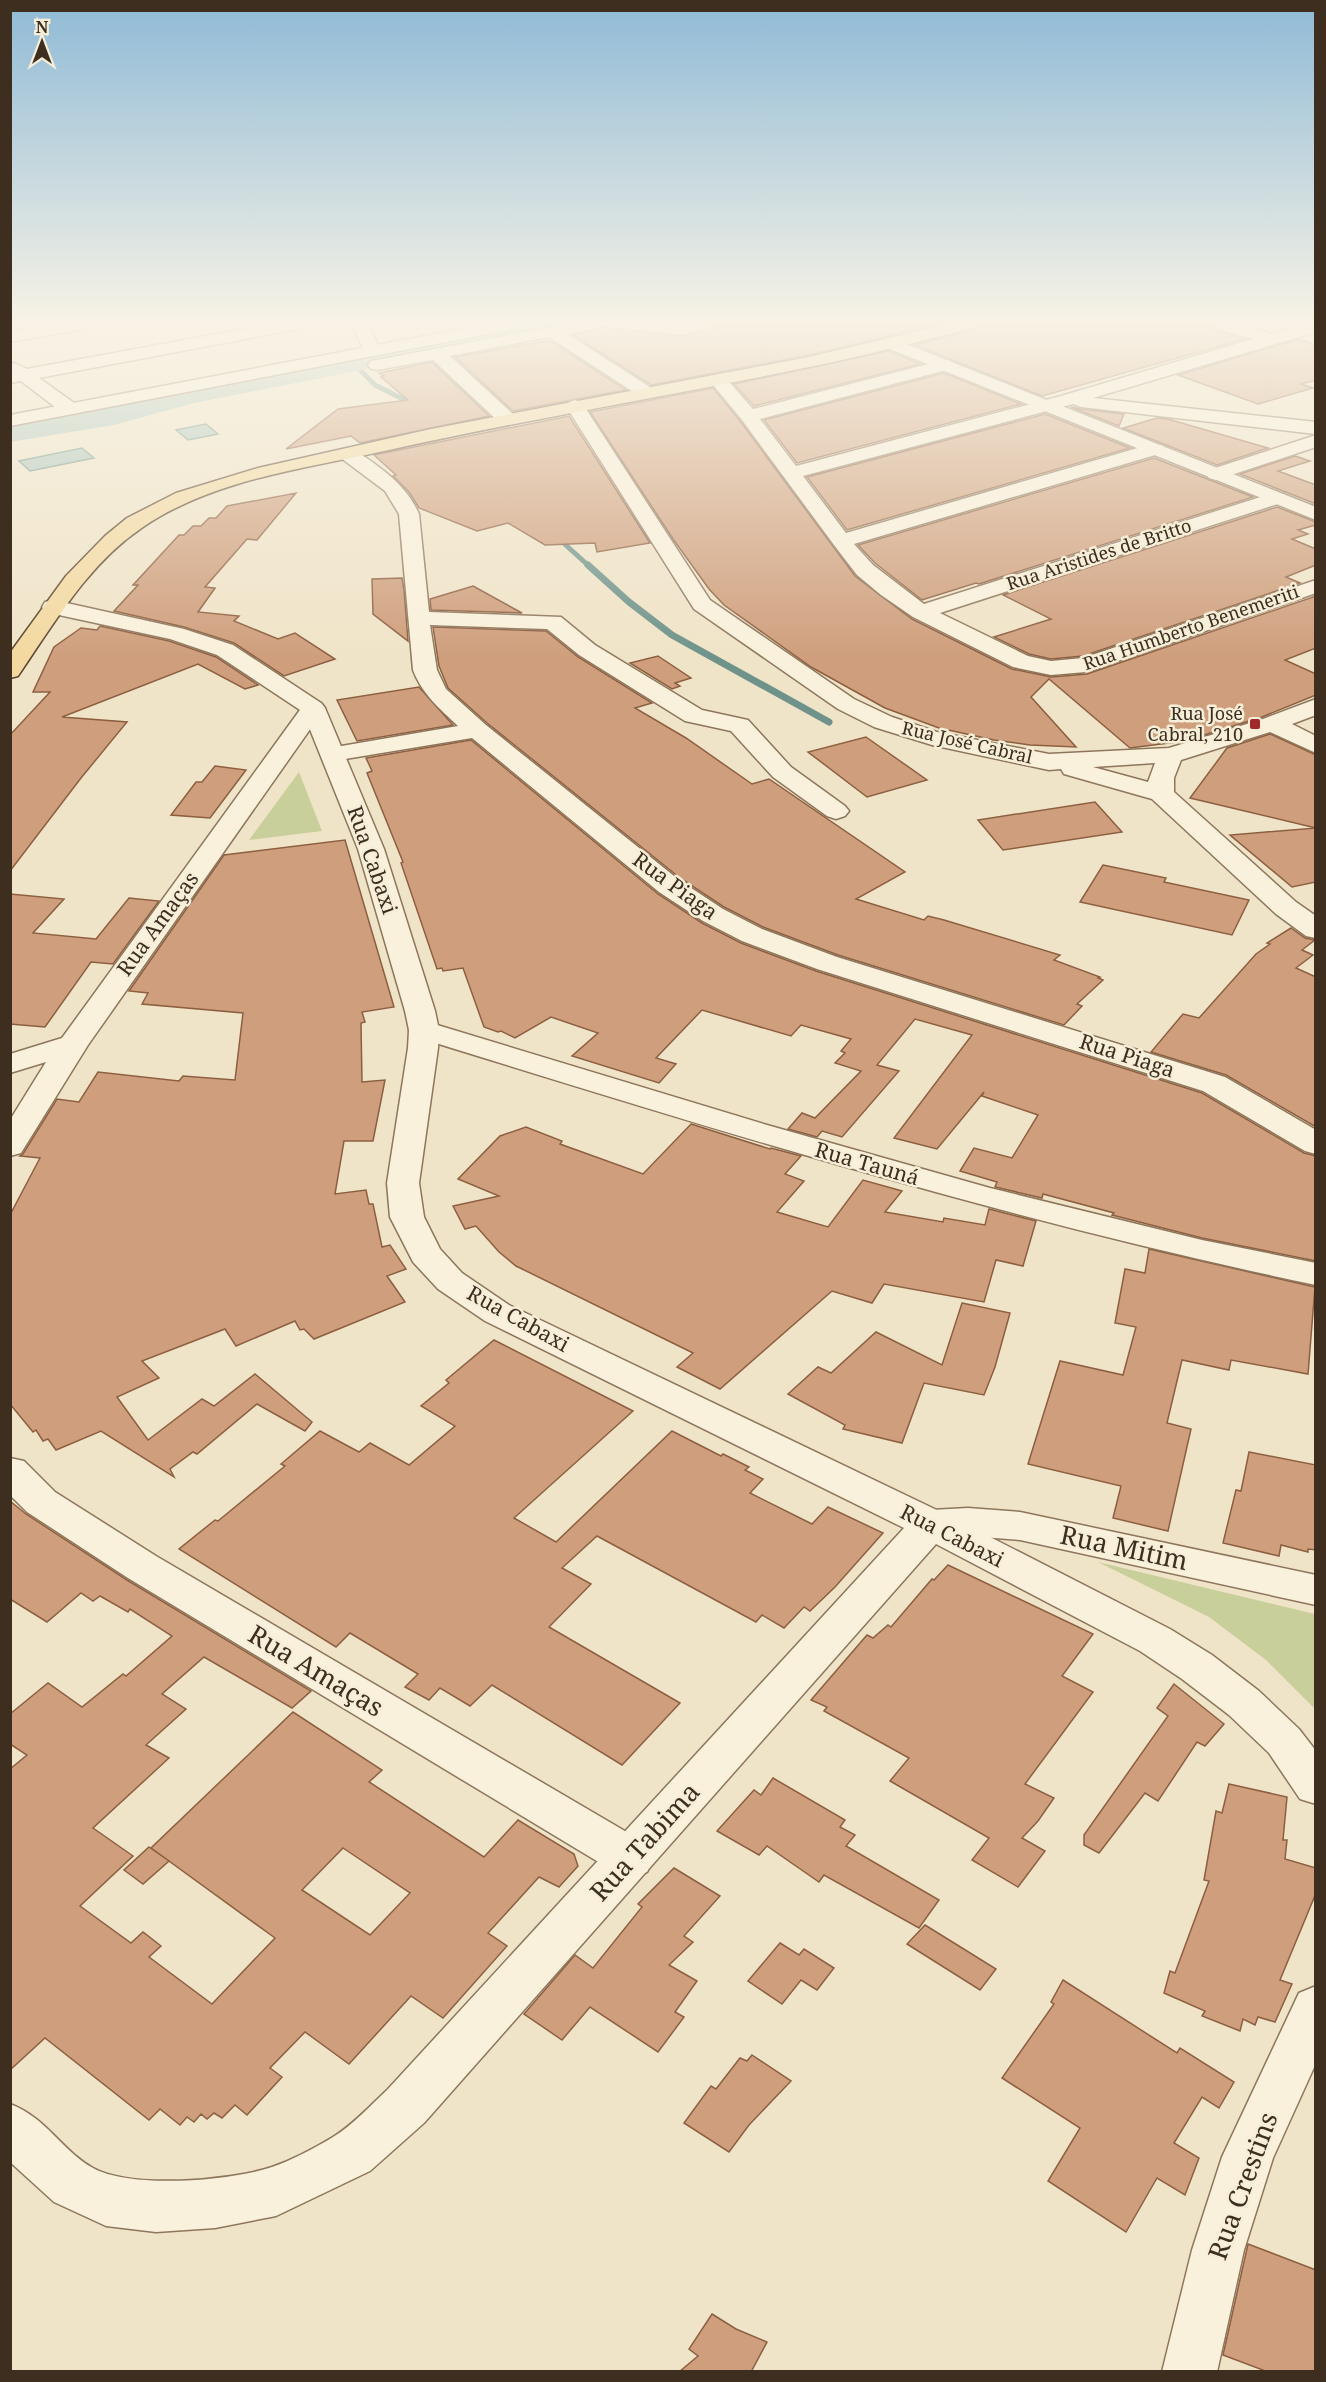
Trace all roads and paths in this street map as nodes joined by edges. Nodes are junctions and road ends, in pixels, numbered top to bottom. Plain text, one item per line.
1 (430, 435) edge
2 (594, 435) edge
3 (763, 435) edge
4 (933, 435) edge
5 (1119, 435) edge
6 (1316, 441) edge
7 (1155, 450) junction
8 (348, 454) junction
9 (792, 473) junction
10 (1216, 474) junction
11 (1277, 498) junction
12 (1316, 514) edge
13 (841, 540) junction
14 (1316, 586) edge
15 (53, 607) junction
16 (921, 612) junction
17 (418, 618) junction
18 (10, 671) edge
19 (1316, 706) edge
20 (313, 708) junction
21 (1272, 724) junction
22 (477, 730) junction
23 (1316, 746) edge
24 (333, 754) junction
25 (1171, 755) junction
26 (1049, 762) junction
27 (1161, 794) junction
28 (836, 811) dead end
29 (1316, 930) edge
30 (424, 1030) junction
31 (73, 1044) junction
32 (10, 1064) edge
33 (1316, 1144) edge
34 (10, 1146) edge
35 (1316, 1274) edge
36 (10, 1471) edge
37 (931, 1524) junction
38 (1316, 1590) edge
39 (1316, 1785) edge
40 (631, 1858) junction
41 (1316, 2008) edge
42 (10, 2128) edge
43 (1189, 2372) edge

1 - 8 main road
2 - 26 street, Rua José Cabral
3 - 9 street, Rua Humberto Benemeriti
4 - 9 street
5 - 7 street
6 - 10 street
7 - 10 street
7 - 13 street
8 - 15 main road
8 - 17 street, Rua Piaga
9 - 13 street, Rua Humberto Benemeriti
10 - 11 street
11 - 12 street
11 - 16 street, Rua Aristides de Britto
13 - 16 street, Rua Humberto Benemeriti
14 - 16 street, Rua Humberto Benemeriti
15 - 18 main road
15 - 20 street
17 - 22 street, Rua Piaga
17 - 28 street
19 - 21 street, Rua José Cabral
20 - 24 street, Rua Cabaxi
20 - 31 street, Rua Amaças
21 - 23 street
21 - 25 street, Rua José Cabral
22 - 24 street
22 - 33 street, Rua Piaga
24 - 30 street, Rua Cabaxi
25 - 26 street, Rua José Cabral
25 - 27 street
26 - 27 street
27 - 29 street
30 - 35 street, Rua Tauná
30 - 37 street, Rua Cabaxi
31 - 32 street
31 - 34 street, Rua Amaças
36 - 40 street, Rua Amaças
37 - 38 street, Rua Mitim
37 - 39 street, Rua Cabaxi
37 - 40 street, Rua Tabima
40 - 42 street, Rua Tabima
41 - 43 street, Rua Crestins

